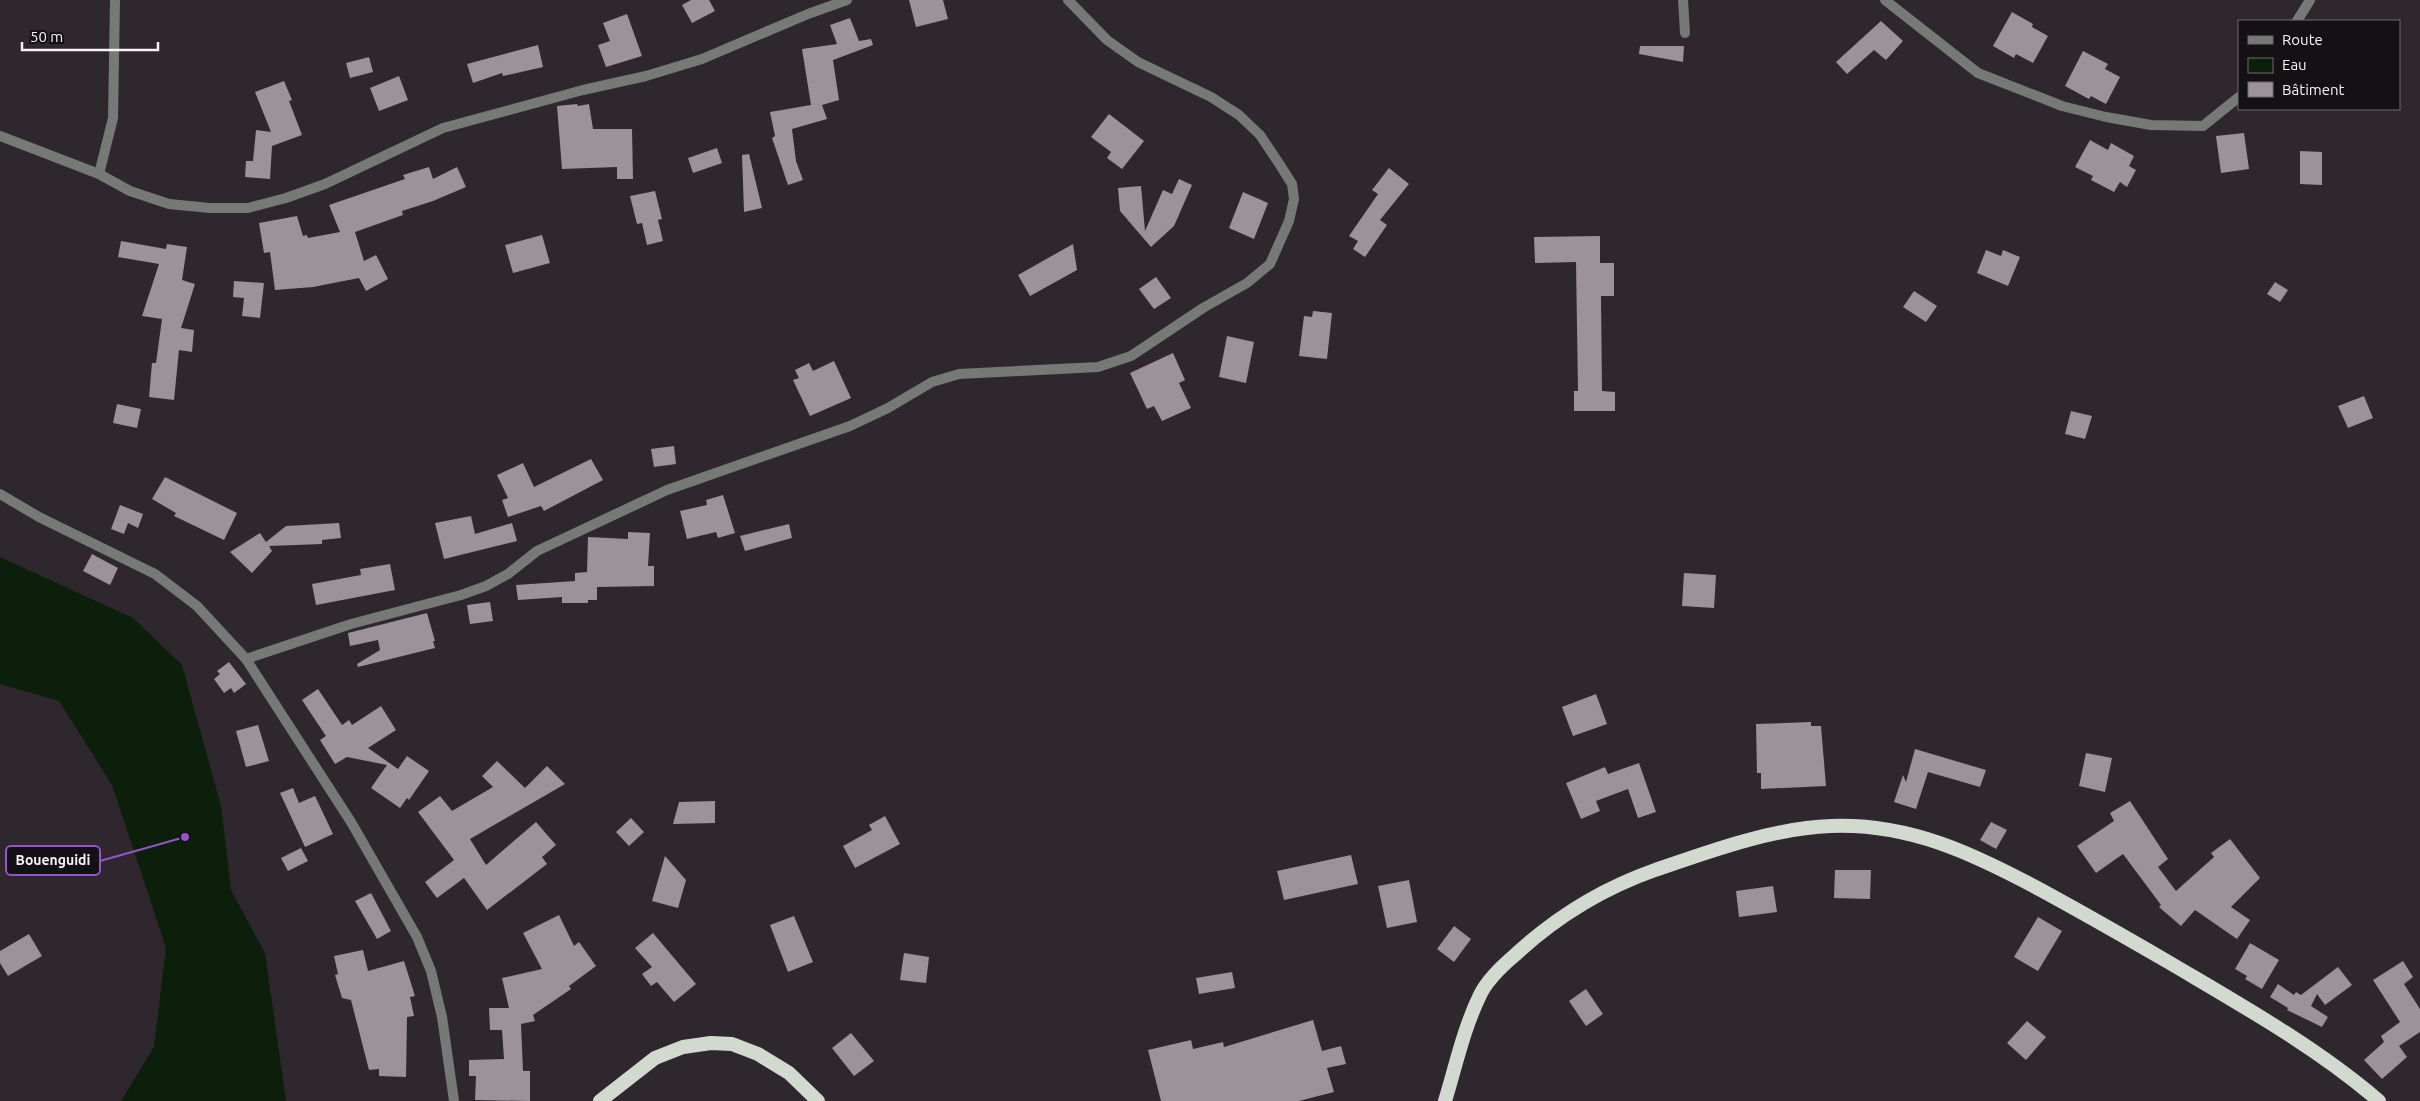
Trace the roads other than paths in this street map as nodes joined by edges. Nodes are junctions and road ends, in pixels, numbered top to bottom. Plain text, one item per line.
1 (115, 0) edge
2 (846, 0) edge
3 (1068, 0) edge
4 (1683, 0) edge
5 (1885, 0) edge
6 (2310, 0) edge
7 (2298, 20) edge
8 (1685, 33) dead end
9 (2238, 99) edge
10 (0, 136) edge
11 (99, 174) junction
12 (0, 494) edge
13 (246, 658) junction
14 (454, 1101) edge
15 (600, 1101) edge
16 (818, 1101) edge
17 (1446, 1101) edge
18 (2379, 1101) edge

1 - 11 street
2 - 11 street
3 - 13 street
4 - 8 street
5 - 9 street
6 - 7 street
10 - 11 street
12 - 13 street
13 - 14 street
15 - 16 highway
17 - 18 highway

